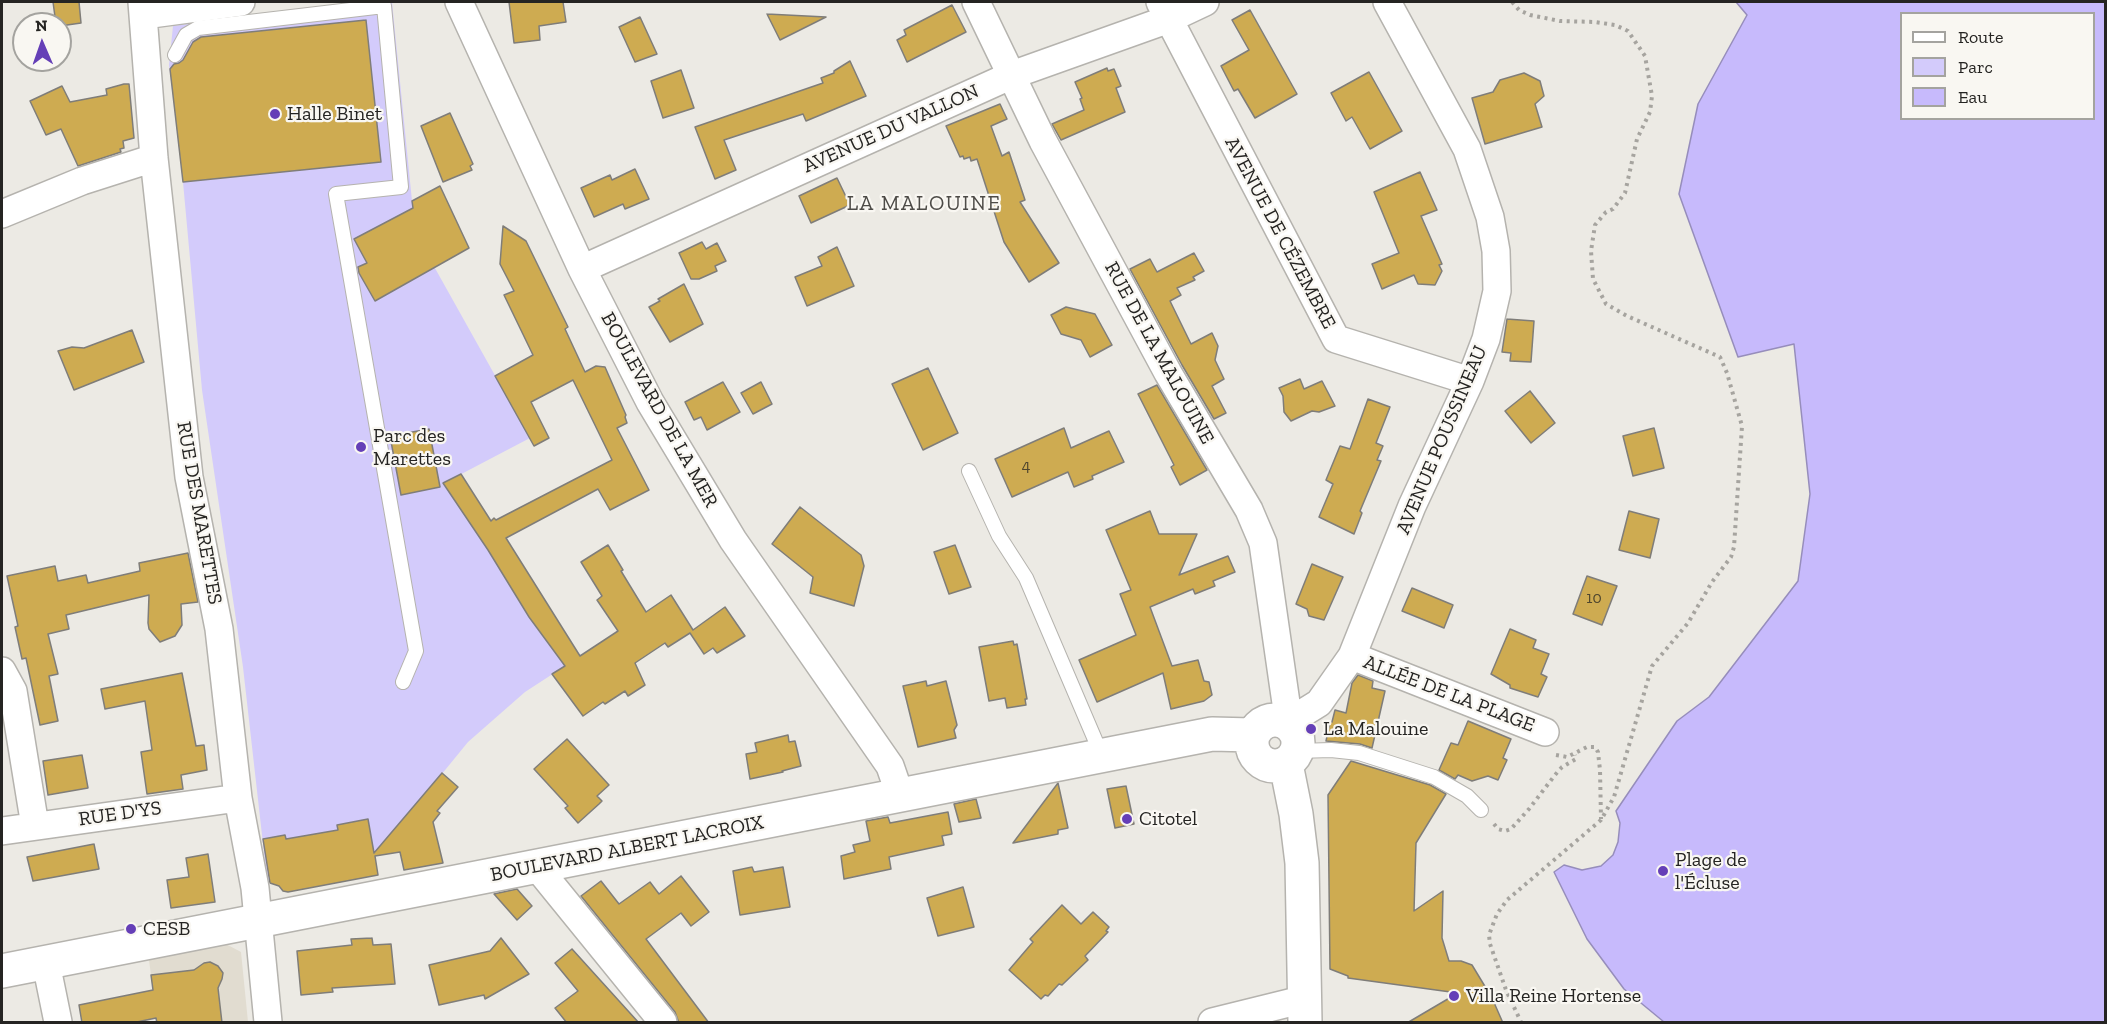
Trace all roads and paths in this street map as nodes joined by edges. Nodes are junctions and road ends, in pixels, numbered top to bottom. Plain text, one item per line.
1 (241, 2) edge
2 (459, 2) edge
3 (976, 2) edge
4 (1205, 2) edge
5 (1388, 2) edge
6 (1512, 2) edge
7 (143, 8) edge
8 (1164, 10) edge
9 (175, 55) dead end
10 (1012, 75) junction
11 (154, 158) junction
12 (2, 214) edge
13 (582, 269) junction
14 (1470, 381) junction
15 (969, 471) dead end
16 (1352, 656) junction
17 (2, 670) edge
18 (403, 682) dead end
19 (1252, 735) junction
20 (1288, 741) junction
21 (1548, 742) joint
22 (1575, 755) junction
23 (1102, 756) junction
24 (900, 795) junction
25 (238, 798) junction
26 (1481, 810) dead end
27 (1601, 820) junction
28 (35, 826) junction
29 (1498, 829) dead end
30 (2, 831) edge
31 (537, 867) junction
32 (259, 921) junction
33 (46, 963) junction
34 (2, 971) edge
35 (1305, 1011) edge
36 (58, 1023) edge
37 (268, 1023) edge
38 (663, 1023) edge
39 (1212, 1023) edge
40 (1521, 1023) edge

1 - 7 street
2 - 13 street, BOULEVARD DE LA MER
3 - 10 street, RUE DE LA MALOUINE
4 - 8 street, AVENUE DU VALLON
5 - 14 street, AVENUE POUSSINEAU
6 - 27 path
7 - 11 street, RUE DES MARETTES
8 - 10 street, AVENUE DU VALLON
8 - 14 street, AVENUE DE CÉZEMBRE
9 - 18 lane
10 - 13 street, AVENUE DU VALLON
10 - 20 street, RUE DE LA MALOUINE
11 - 12 street
11 - 25 street, RUE DES MARETTES
13 - 24 street, BOULEVARD DE LA MER
14 - 16 street, AVENUE POUSSINEAU
15 - 23 lane
16 - 20 street, AVENUE POUSSINEAU
16 - 21 street, ALLÉE DE LA PLAGE
17 - 28 street
19 - 20 street
19 - 20 street
19 - 23 street, BOULEVARD ALBERT LACROIX
20 - 26 lane
20 - 35 street, RUE DE LA MALOUINE
21 - 22 path
22 - 27 path
22 - 29 path
23 - 24 street, BOULEVARD ALBERT LACROIX
24 - 31 street, BOULEVARD ALBERT LACROIX
25 - 28 street, RUE D'YS
25 - 32 street, RUE DES MARETTES
27 - 40 path
28 - 30 street, RUE D'YS
31 - 32 street, BOULEVARD ALBERT LACROIX
31 - 38 street
32 - 33 street, BOULEVARD ALBERT LACROIX
32 - 37 street, RUE DES MARETTES
33 - 34 street, BOULEVARD ALBERT LACROIX
33 - 36 street
35 - 39 street

